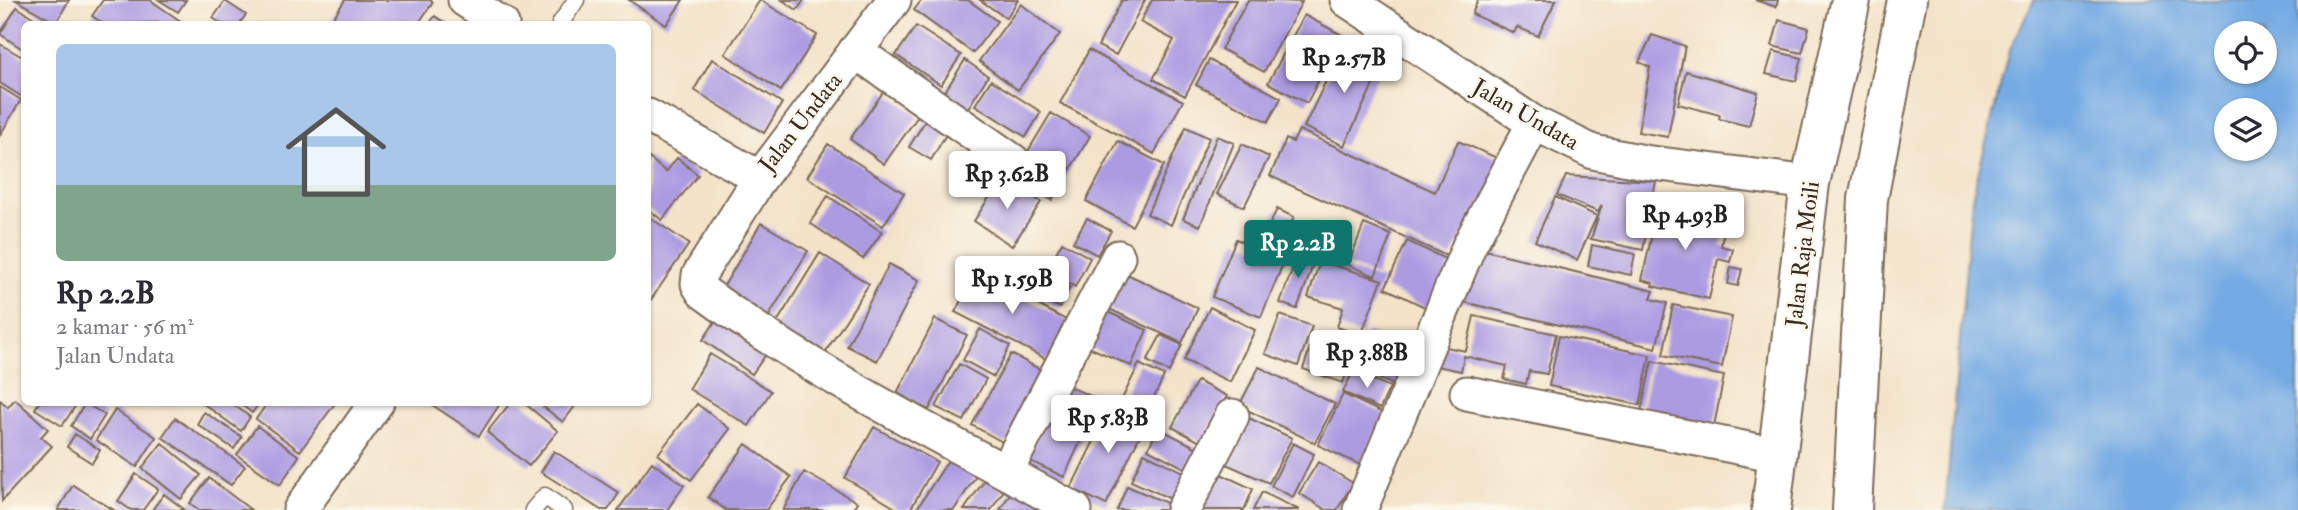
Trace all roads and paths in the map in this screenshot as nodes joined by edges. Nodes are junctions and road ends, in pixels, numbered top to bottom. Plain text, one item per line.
1 (465, 0) edge
2 (576, 0) edge
3 (894, 0) edge
4 (1851, 0) edge
5 (1908, 0) edge
6 (1358, 3) edge
7 (497, 21) edge
8 (563, 21) edge
9 (855, 51) junction
10 (651, 118) edge
11 (1534, 123) junction
12 (1013, 161) dead end
13 (760, 178) junction
14 (1810, 183) junction
15 (1118, 257) dead end
16 (1467, 393) dead end
17 (374, 406) edge
18 (1232, 416) dead end
19 (1777, 455) junction
20 (1006, 472) junction
21 (300, 510) edge
22 (533, 510) edge
23 (564, 510) edge
24 (1075, 510) edge
25 (1183, 510) edge
26 (1360, 510) edge
27 (1771, 510) edge
28 (1852, 510) edge

1 - 7 street
2 - 8 lane
3 - 9 street, Jalan Undata
4 - 14 street, Jalan Raja Moili
5 - 28 street
6 - 11 street, Jalan Undata
9 - 12 street
9 - 13 street, Jalan Undata
10 - 13 street, Jalan Undata
11 - 14 street, Jalan Undata
11 - 26 street
13 - 20 street
14 - 19 street, Jalan Raja Moili
15 - 20 street
16 - 19 street
17 - 21 street
18 - 25 street
19 - 27 street, Jalan Raja Moili
20 - 24 street
22 - 23 lane

